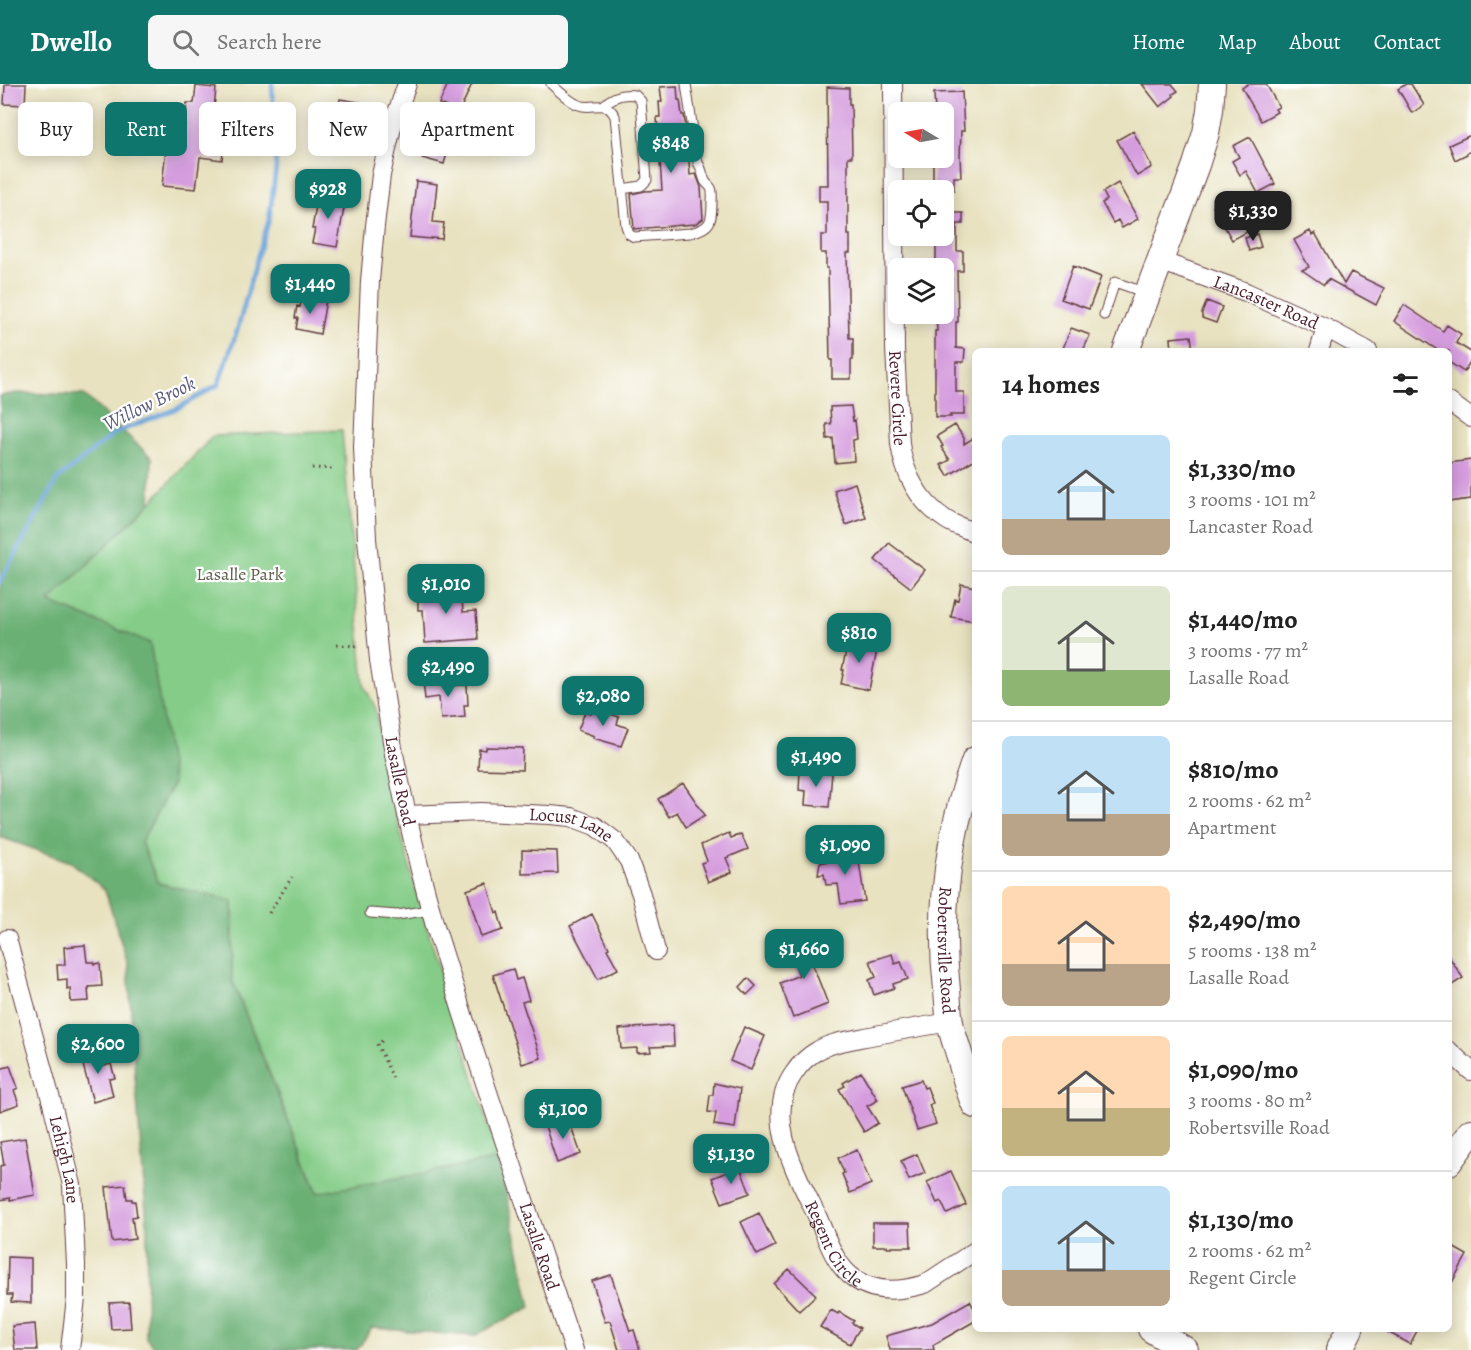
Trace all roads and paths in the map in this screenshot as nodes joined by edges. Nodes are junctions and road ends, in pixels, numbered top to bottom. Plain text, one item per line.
1 (551, 84) edge
2 (686, 84) edge
3 (893, 84) edge
4 (1212, 84) edge
5 (404, 85) edge
6 (604, 105) junction
7 (622, 189) junction
8 (1160, 261) junction
9 (1148, 294) junction
10 (1104, 315) dead end
11 (1326, 328) junction
12 (1127, 348) edge
13 (1320, 348) edge
14 (1363, 348) edge
15 (1452, 404) edge
16 (1471, 418) edge
17 (312, 468) dead end
18 (334, 469) dead end
19 (972, 531) edge
20 (337, 645) dead end
21 (358, 646) dead end
22 (972, 769) edge
23 (407, 815) junction
24 (292, 877) dead end
25 (431, 910) junction
26 (269, 913) dead end
27 (370, 913) dead end
28 (7, 939) dead end
29 (656, 951) dead end
30 (950, 1022) junction
31 (382, 1041) dead end
32 (1452, 1054) edge
33 (1471, 1071) edge
34 (393, 1078) dead end
35 (972, 1096) edge
36 (1471, 1132) edge
37 (1452, 1158) edge
38 (972, 1253) edge
39 (1156, 1332) edge
40 (1348, 1332) edge
41 (70, 1350) edge
42 (574, 1350) edge
43 (1185, 1350) edge
44 (1339, 1350) edge

1 - 6 lane
2 - 7 lane
3 - 19 street, Revere Circle
4 - 8 street
5 - 23 street, Lasalle Road
6 - 7 lane
6 - 7 lane
8 - 9 street
8 - 11 street, Lancaster Road
9 - 10 lane
9 - 12 street
11 - 13 street
11 - 14 street, Lancaster Road
15 - 16 street
17 - 18 path
20 - 21 path
22 - 30 street, Robertsville Road
23 - 25 street, Lasalle Road
23 - 29 street, Locust Lane
24 - 26 path
25 - 27 lane
25 - 42 street, Lasalle Road
28 - 41 street, Lehigh Lane
30 - 35 street, Robertsville Road
30 - 38 street, Regent Circle
31 - 34 path
32 - 33 street
36 - 37 street
39 - 43 street
40 - 44 street

